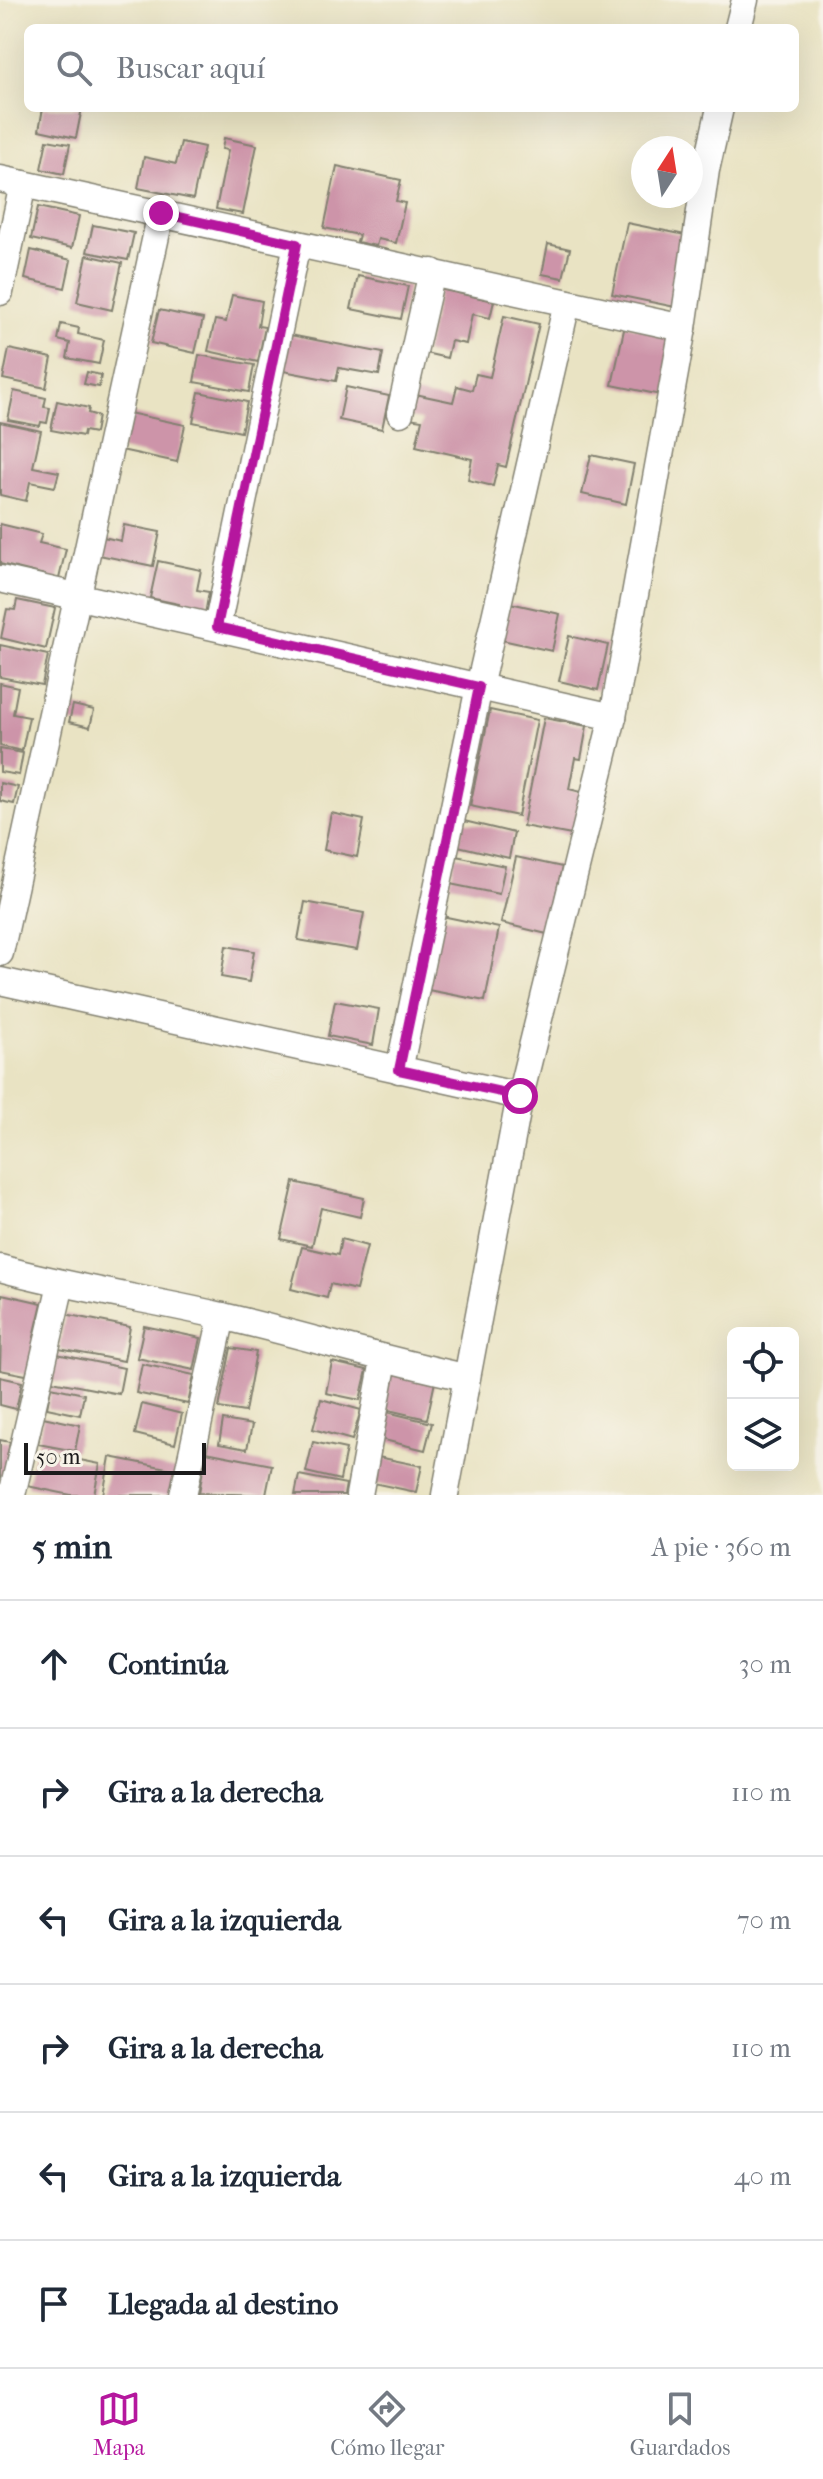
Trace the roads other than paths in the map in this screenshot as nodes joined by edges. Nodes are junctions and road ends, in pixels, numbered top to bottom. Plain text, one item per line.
1 (745, 0) edge
2 (739, 24) edge
3 (719, 112) edge
4 (12, 181) edge
5 (161, 213) junction
6 (297, 244) junction
7 (432, 272) junction
8 (0, 292) edge
9 (567, 303) junction
10 (683, 328) junction
11 (400, 413) dead end
12 (0, 579) edge
13 (79, 596) junction
14 (217, 627) junction
15 (479, 687) junction
16 (613, 717) junction
17 (0, 953) edge
18 (0, 981) edge
19 (399, 1070) junction
20 (520, 1096) junction
21 (0, 1268) edge
22 (61, 1284) junction
23 (222, 1316) junction
24 (384, 1360) junction
25 (465, 1377) junction
26 (12, 1495) edge
27 (183, 1495) edge
28 (359, 1495) edge
29 (445, 1495) edge

1 - 2 street
3 - 10 street
4 - 5 street
4 - 8 street
5 - 6 street
5 - 13 street
6 - 7 street
6 - 14 street
7 - 9 street
7 - 11 street
9 - 10 street
9 - 15 street
10 - 16 street
12 - 13 street
13 - 14 street
13 - 17 street
14 - 15 street
15 - 16 street
15 - 19 street
16 - 20 street
18 - 19 street
19 - 20 street
20 - 25 street
21 - 22 street
22 - 23 street
22 - 26 street
23 - 24 street
23 - 27 street
24 - 25 street
24 - 28 street
25 - 29 street

